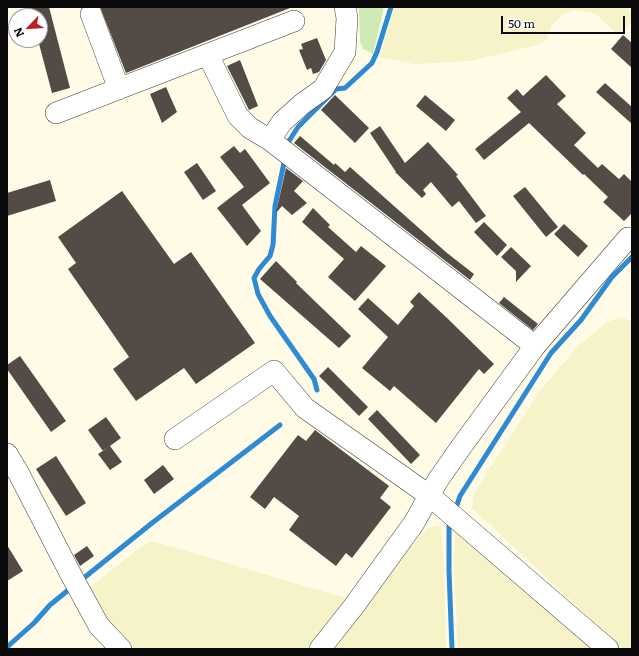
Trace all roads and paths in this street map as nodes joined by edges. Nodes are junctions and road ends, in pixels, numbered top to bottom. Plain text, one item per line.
1 (344, 7) edge
2 (91, 14) dead end
3 (294, 21) dead end
4 (208, 55) junction
5 (119, 89) junction
6 (56, 113) dead end
7 (270, 140) junction
8 (628, 238) dead end
9 (535, 346) junction
10 (175, 439) dead end
11 (7, 454) edge
12 (430, 496) junction
13 (121, 649) edge
14 (320, 649) edge
15 (608, 649) edge

1 - 7 street
2 - 5 street
3 - 4 street
4 - 5 street
4 - 7 street
5 - 6 street
7 - 9 street
8 - 9 street
9 - 12 street
10 - 12 street
11 - 13 street
12 - 14 street
12 - 15 street

